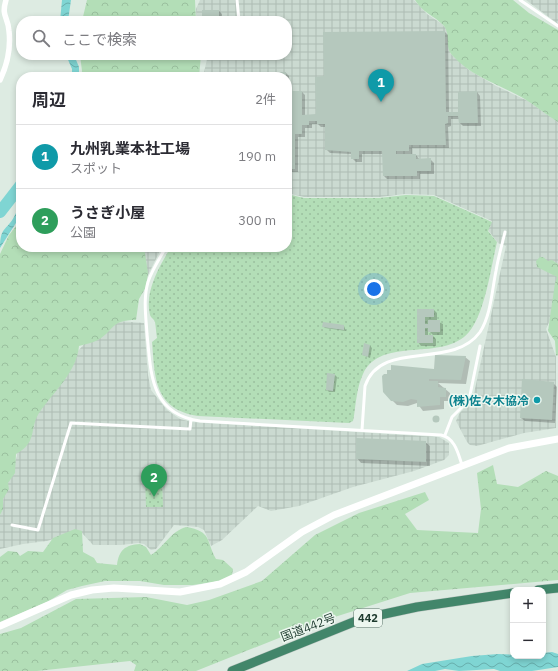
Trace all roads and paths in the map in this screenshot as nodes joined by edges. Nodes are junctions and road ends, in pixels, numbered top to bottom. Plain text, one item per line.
1 (6, 0) edge
2 (237, 0) edge
3 (520, 0) edge
4 (239, 16) edge
5 (558, 26) edge
6 (0, 80) edge
7 (505, 232) dead end
8 (163, 252) edge
9 (480, 346) dead end
10 (191, 419) junction
11 (362, 430) junction
12 (445, 436) junction
13 (558, 439) edge
14 (462, 466) junction
15 (12, 525) dead end
16 (558, 588) edge
17 (546, 589) edge
18 (510, 594) edge
19 (0, 626) edge
20 (232, 671) edge

1 - 6 street
2 - 4 lane
3 - 5 lane
7 - 11 lane
8 - 10 lane
9 - 12 lane
10 - 11 lane
10 - 15 lane
11 - 12 lane
12 - 14 lane
13 - 14 street
14 - 19 street
16 - 17 highway
18 - 20 highway, 国道442号 / 442

